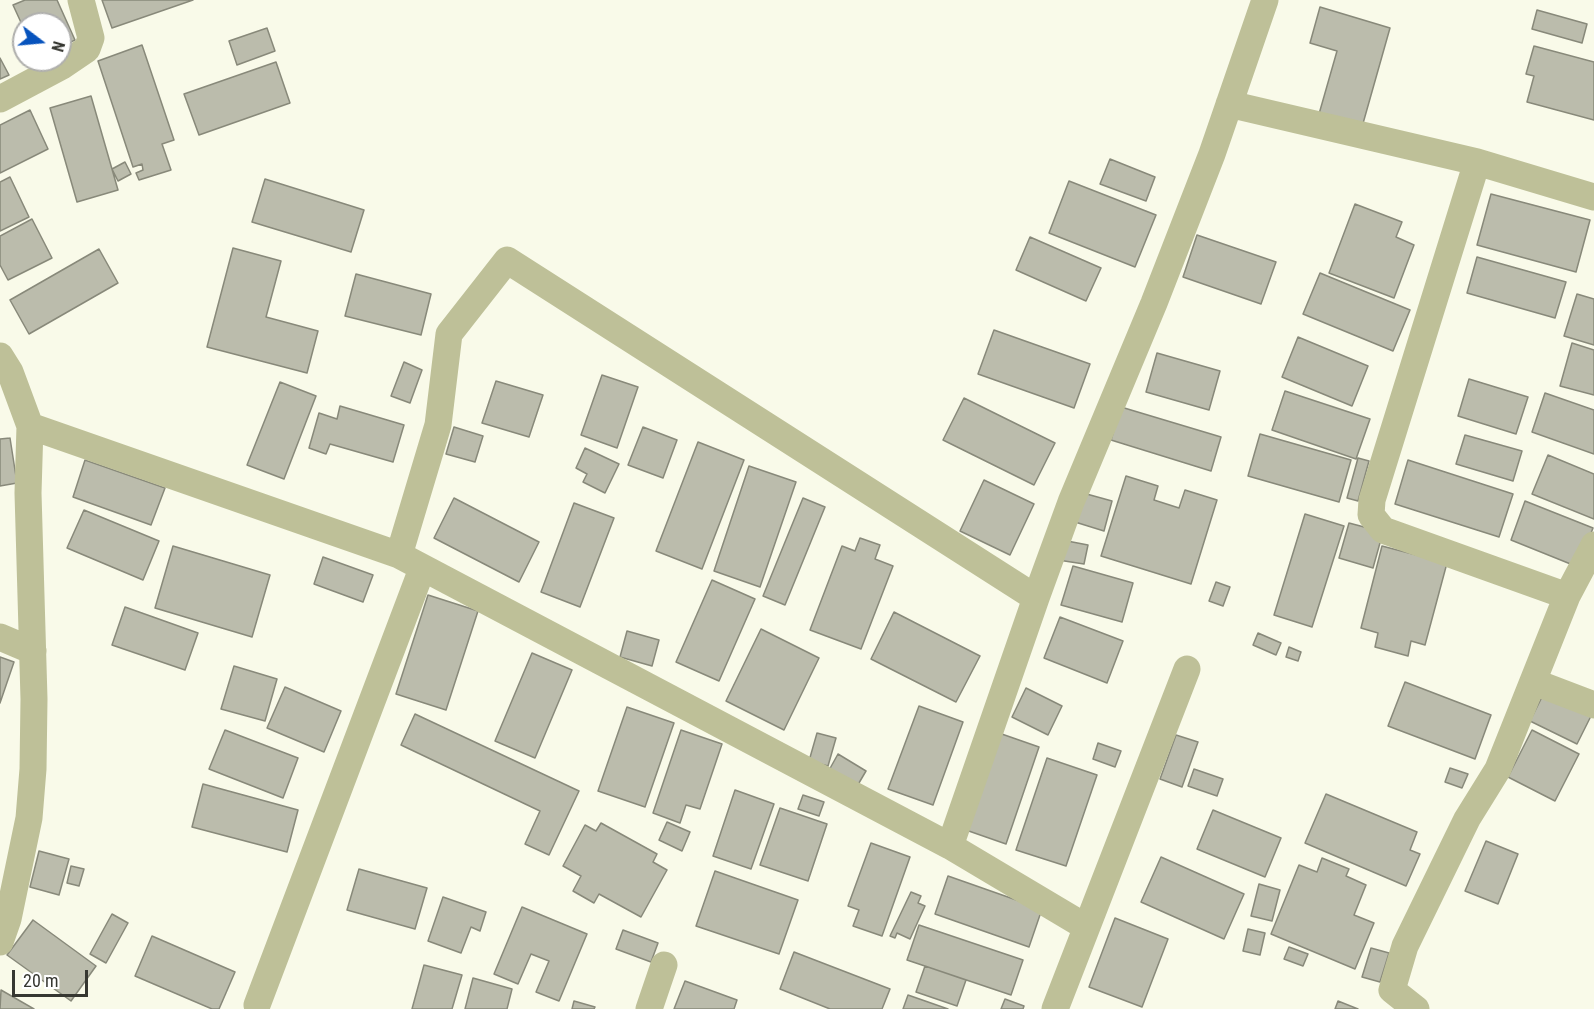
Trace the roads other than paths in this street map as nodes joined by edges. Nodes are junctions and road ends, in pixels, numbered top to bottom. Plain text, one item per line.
1 (81, 0) edge
2 (1265, 0) edge
3 (0, 99) edge
4 (1229, 104) junction
5 (1478, 162) junction
6 (1594, 197) edge
7 (0, 356) edge
8 (30, 426) junction
9 (1594, 545) edge
10 (411, 562) junction
11 (1568, 596) junction
12 (1036, 598) junction
13 (0, 638) edge
14 (33, 651) junction
15 (1187, 669) dead end
16 (1534, 682) junction
17 (1594, 705) edge
18 (950, 846) junction
19 (1086, 927) junction
20 (0, 941) edge
21 (664, 965) dead end
22 (259, 1008) edge
23 (649, 1009) edge
24 (1055, 1009) edge
25 (1416, 1009) edge

1 - 3 street
2 - 4 street
4 - 5 street
4 - 12 street
5 - 6 street
5 - 11 street
7 - 8 street
8 - 10 street
8 - 14 street
9 - 11 street
10 - 12 street
10 - 18 street
10 - 22 street
11 - 16 street
12 - 18 street
13 - 14 street
14 - 20 street
15 - 19 street
16 - 17 street
16 - 25 street
18 - 19 street
19 - 24 street
21 - 23 street

